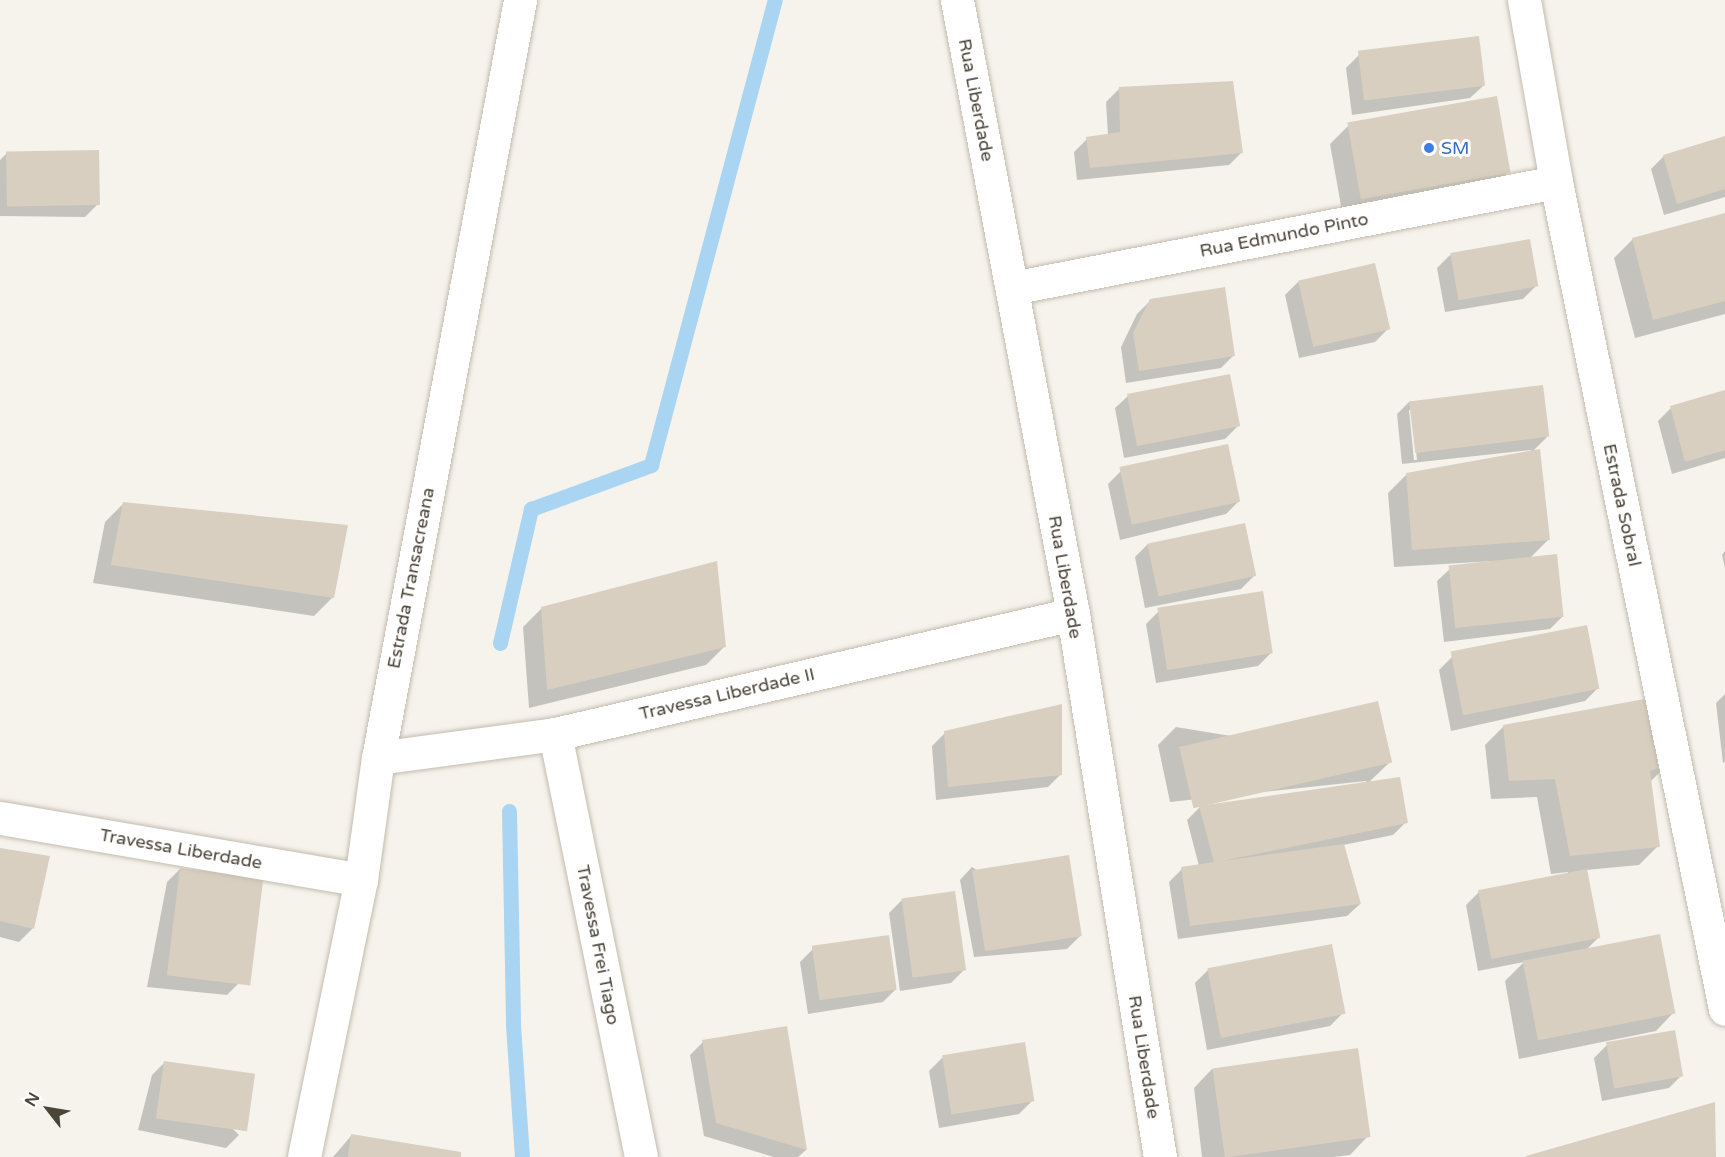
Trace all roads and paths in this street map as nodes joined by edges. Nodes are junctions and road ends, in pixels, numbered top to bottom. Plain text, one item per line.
1 (520, 0) edge
2 (957, 0) edge
3 (1524, 0) edge
4 (1556, 182) junction
5 (1012, 288) junction
6 (1073, 614) junction
7 (555, 734) junction
8 (378, 758) junction
9 (0, 818) edge
10 (361, 880) junction
11 (1725, 1009) edge
12 (304, 1157) edge
13 (641, 1157) edge
14 (1160, 1157) edge

1 - 8 street, Estrada Transacreana
2 - 5 street, Rua Liberdade
3 - 4 street, Estrada Sobral
4 - 5 street, Rua Edmundo Pinto
4 - 11 street, Estrada Sobral
5 - 6 street, Rua Liberdade
6 - 7 street, Travessa Liberdade II
6 - 14 street, Rua Liberdade
7 - 8 street, Travessa Liberdade II
7 - 13 street, Travessa Frei Tiago
8 - 10 street, Estrada Transacreana
9 - 10 street, Travessa Liberdade
10 - 12 street, Estrada Transacreana

